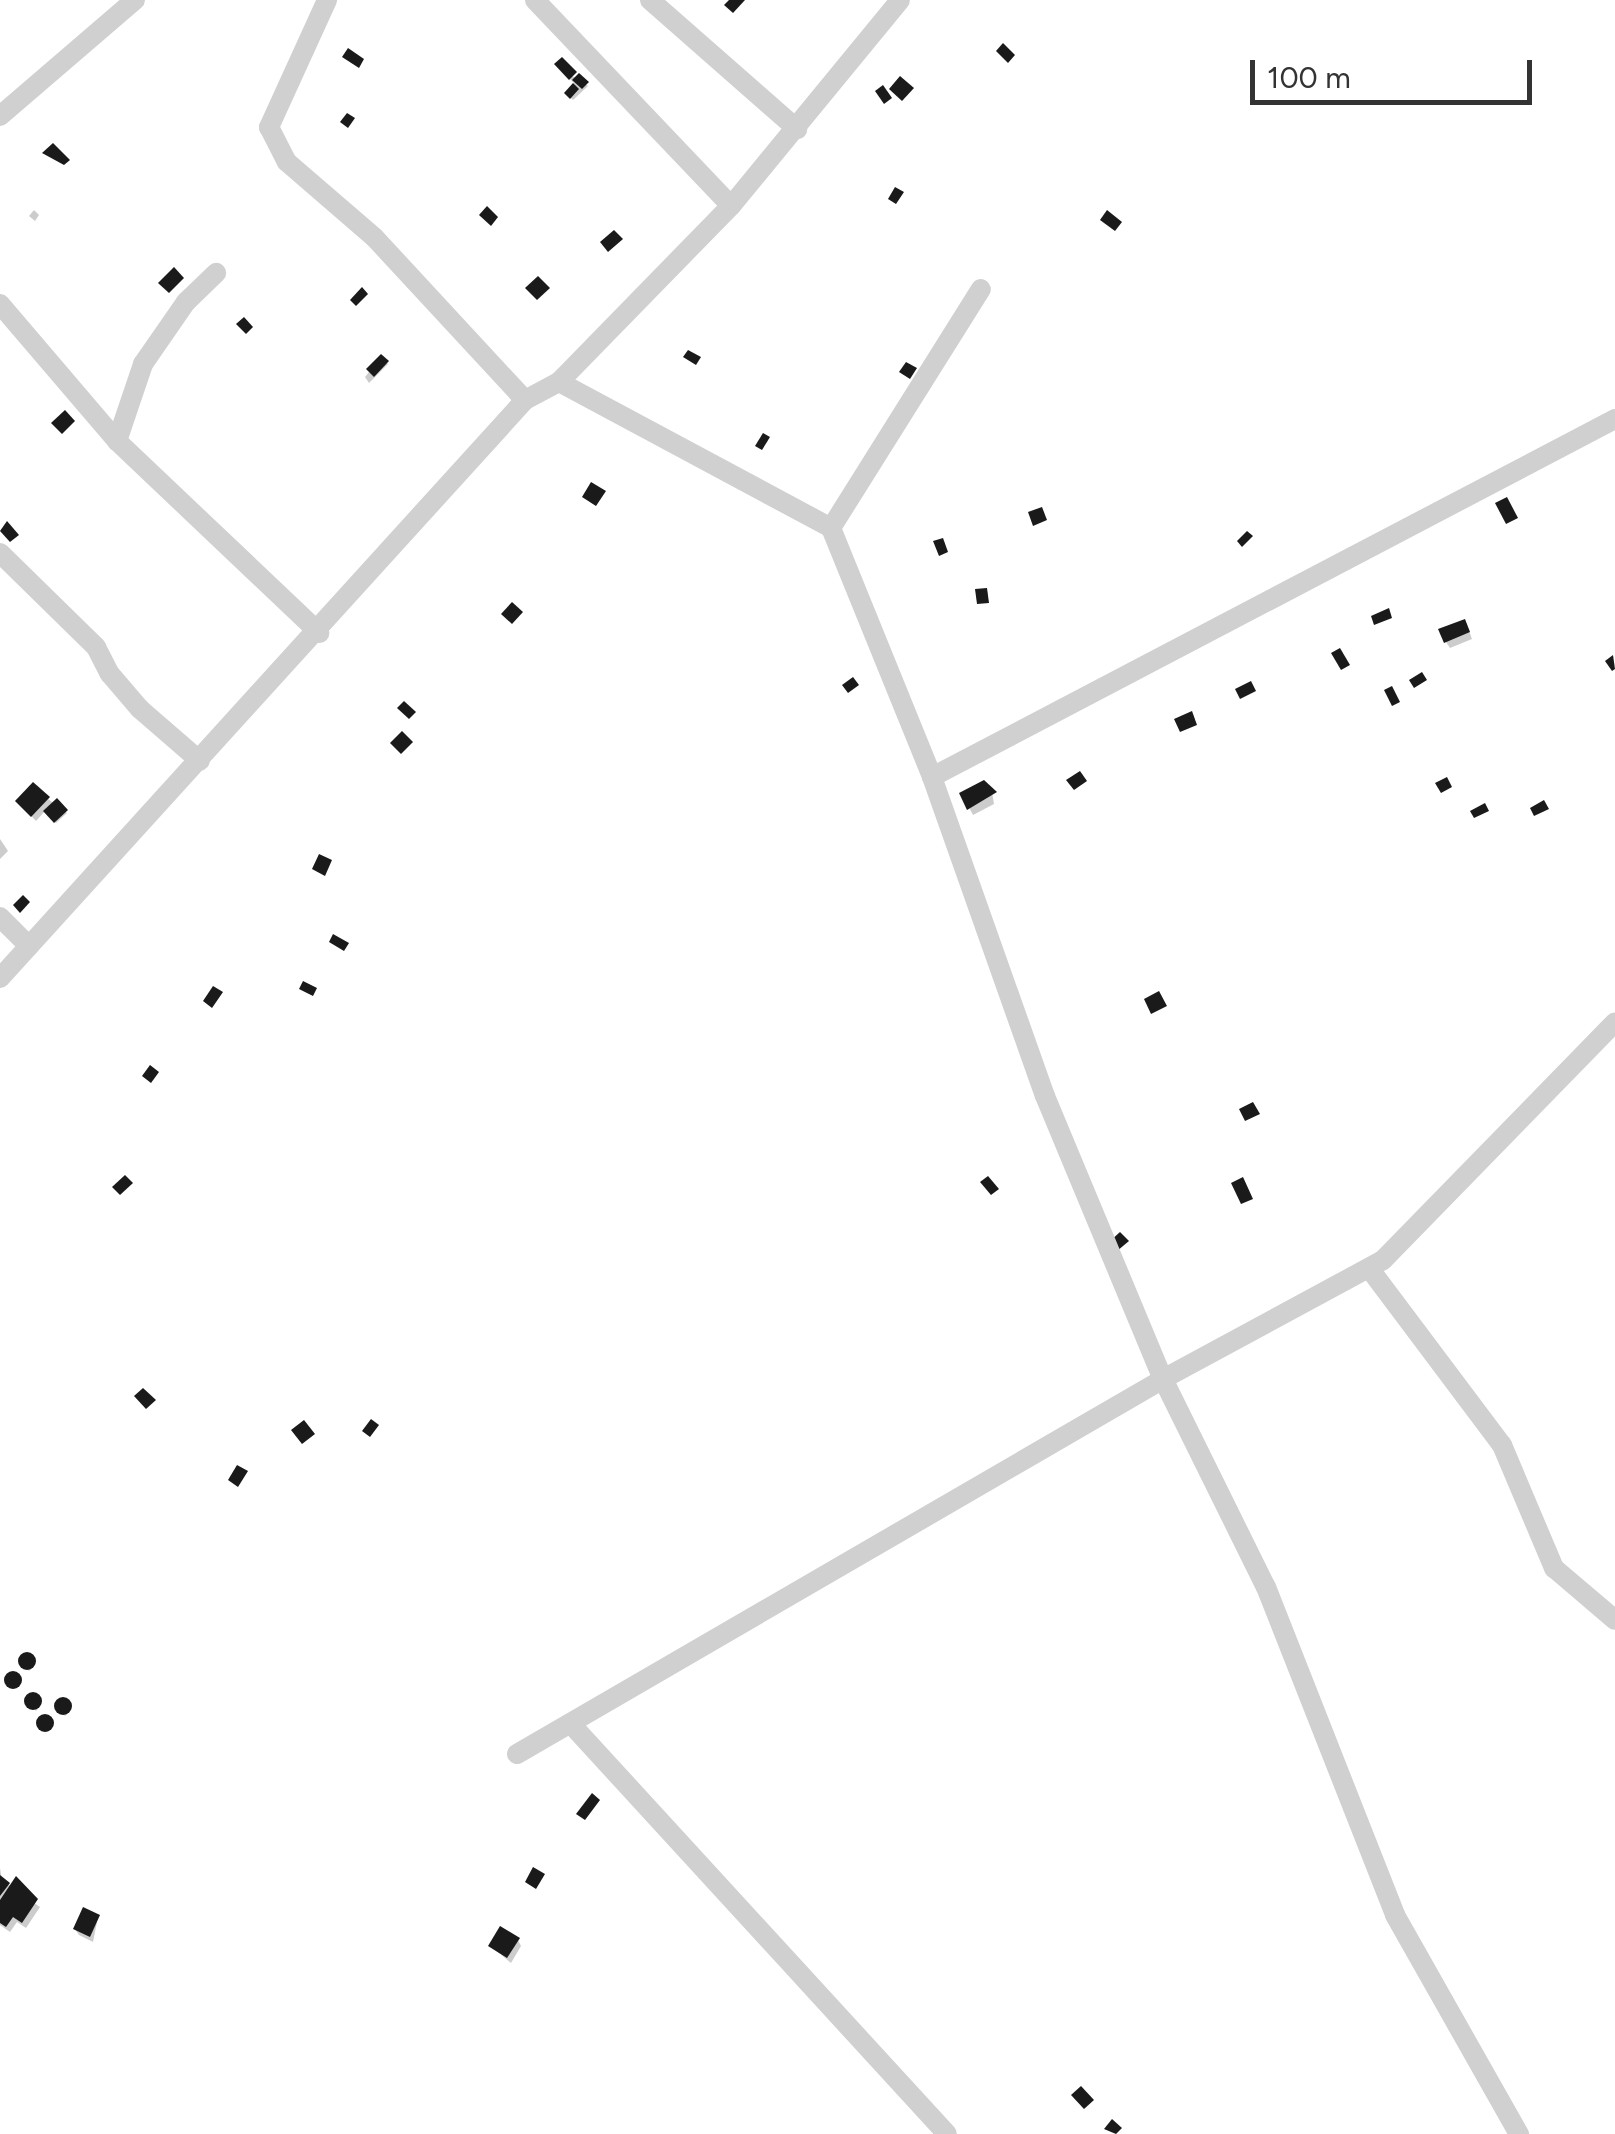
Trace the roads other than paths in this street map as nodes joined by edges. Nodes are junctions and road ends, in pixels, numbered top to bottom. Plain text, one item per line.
1 (135, 0) edge
2 (328, 0) edge
3 (535, 0) edge
4 (650, 0) edge
5 (900, 0) edge
6 (0, 116) edge
7 (797, 129) junction
8 (731, 206) junction
9 (216, 273) dead end
10 (980, 289) dead end
11 (0, 304) edge
12 (558, 382) junction
13 (524, 400) junction
14 (1615, 419) edge
15 (117, 441) junction
16 (831, 528) junction
17 (0, 553) edge
18 (319, 632) junction
19 (200, 761) junction
20 (932, 776) junction
21 (0, 918) edge
22 (30, 946) junction
23 (0, 978) edge
24 (1615, 1022) edge
25 (1369, 1268) junction
26 (1163, 1380) junction
27 (1615, 1620) edge
28 (570, 1724) junction
29 (517, 1754) dead end
30 (948, 2134) edge
31 (1518, 2134) edge

1 - 6 street
2 - 13 street
3 - 8 street
4 - 7 street
5 - 7 street
7 - 8 street
8 - 12 street
9 - 15 street
10 - 16 street
11 - 15 street
12 - 13 street
12 - 16 street
13 - 18 street
14 - 20 street
15 - 18 street
16 - 20 street
17 - 19 street
18 - 19 street
19 - 22 street
20 - 26 street
21 - 22 street
22 - 23 street
24 - 25 street
25 - 26 street
25 - 27 street
26 - 28 street
26 - 31 street
28 - 29 street
28 - 30 street

